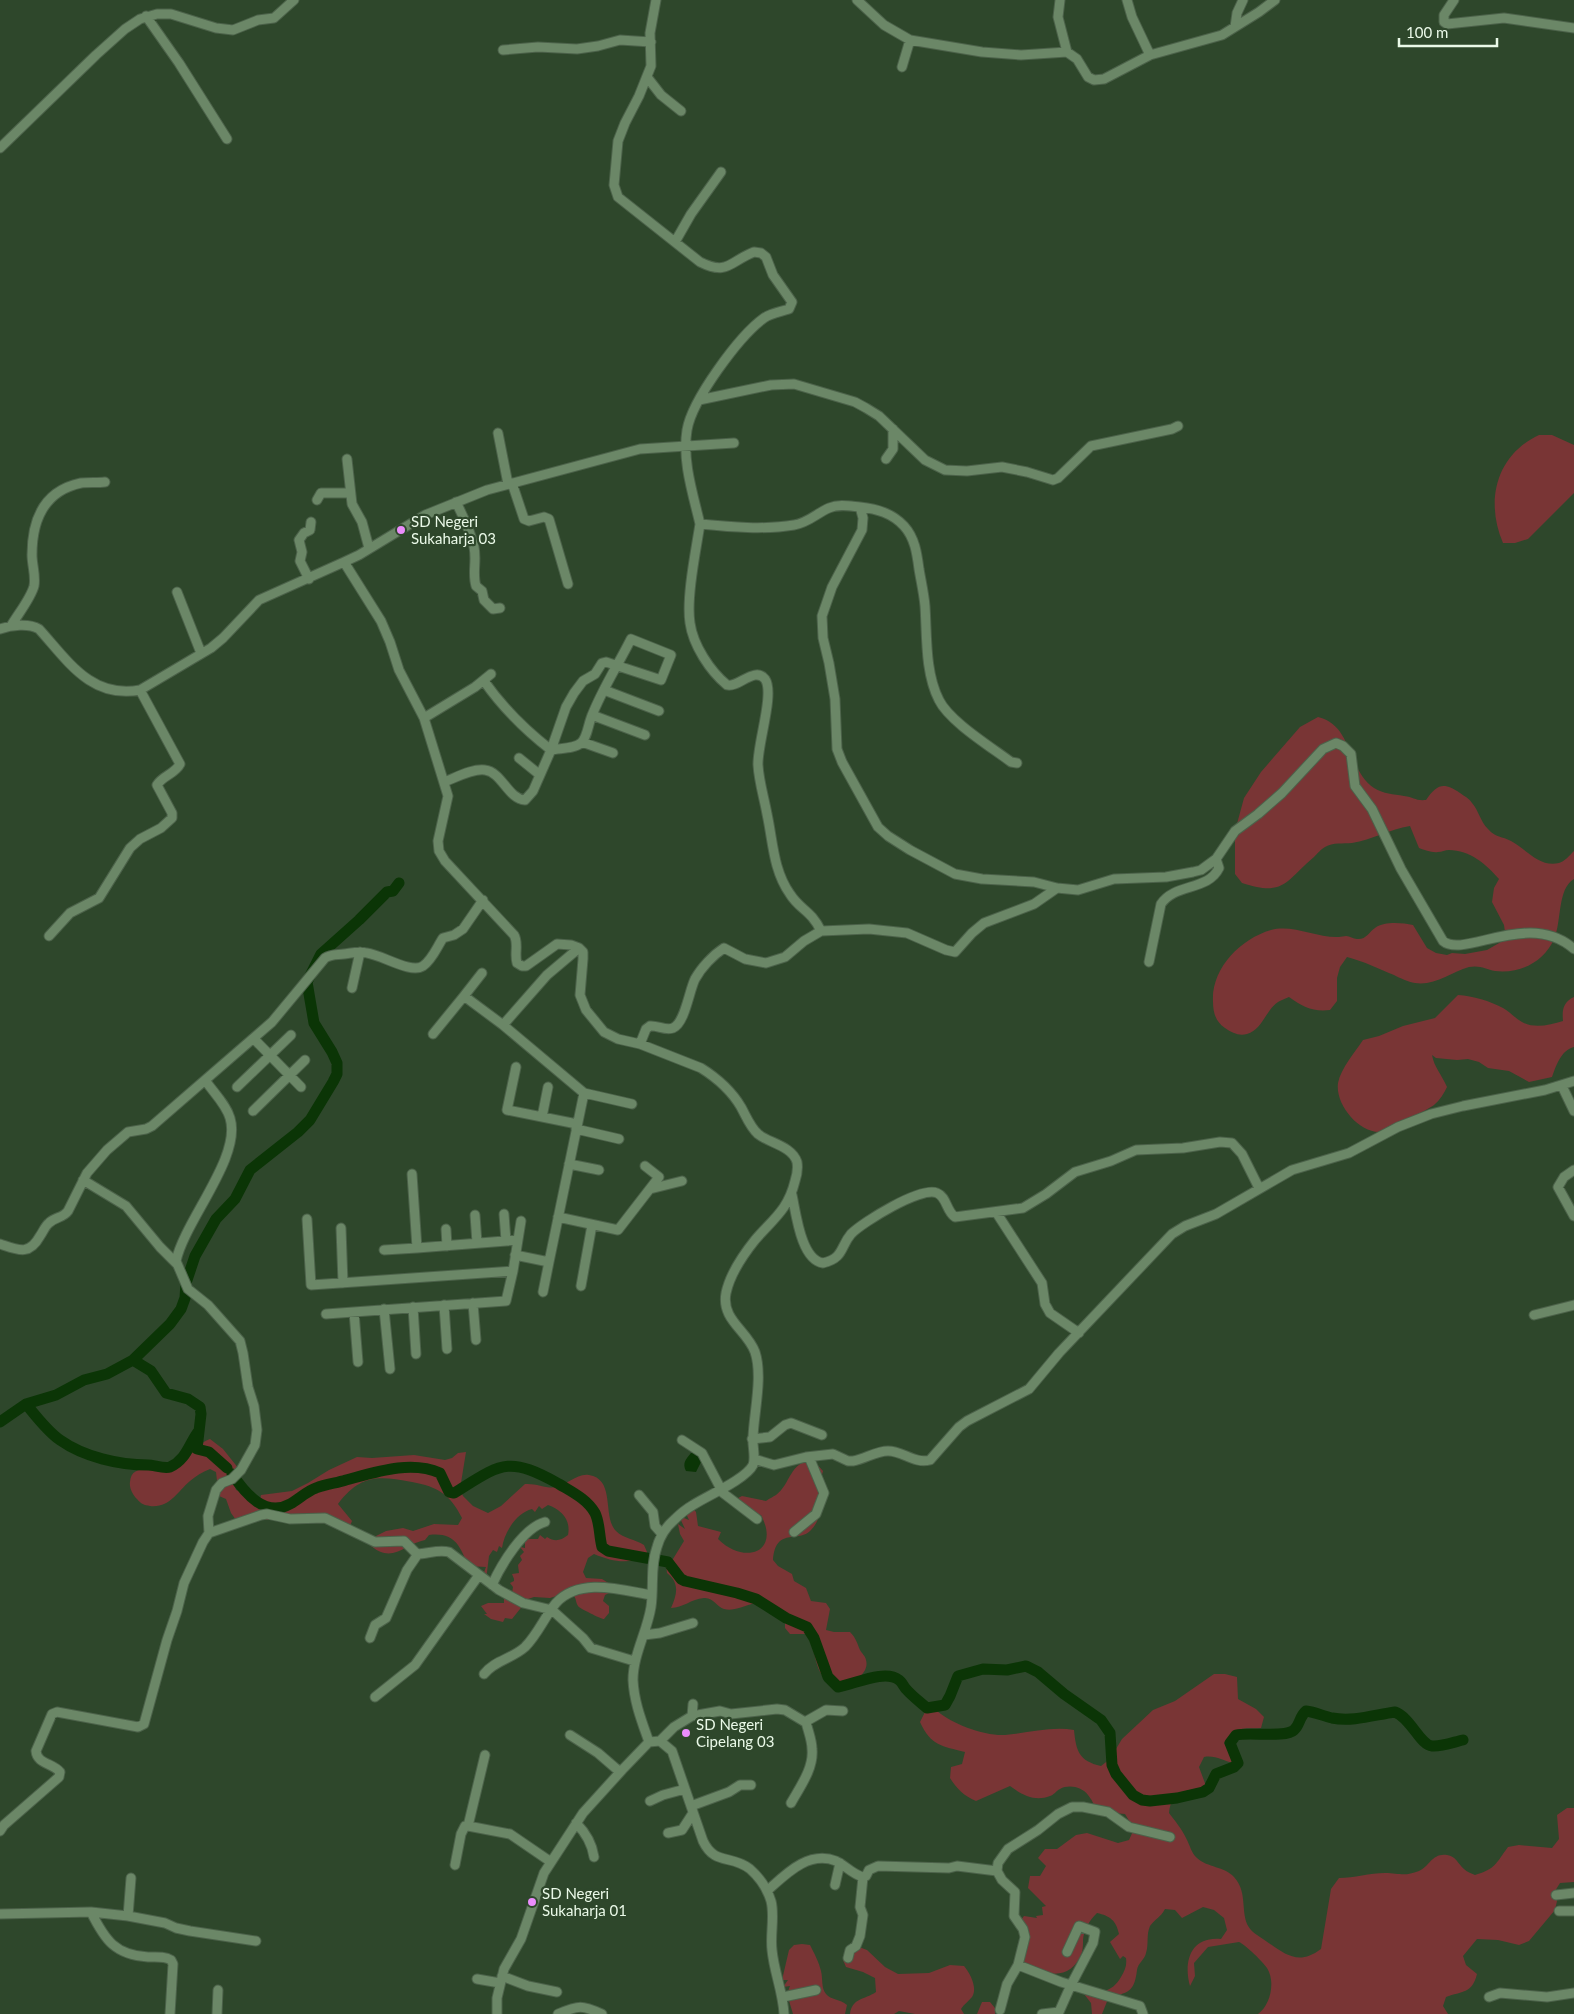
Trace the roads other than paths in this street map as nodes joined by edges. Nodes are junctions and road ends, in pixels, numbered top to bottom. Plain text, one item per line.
1 (294, 0) edge
2 (656, 0) edge
3 (856, 0) edge
4 (1060, 0) edge
5 (1127, 0) edge
6 (1243, 0) edge
7 (1275, 0) edge
8 (1454, 0) edge
9 (146, 16) junction
10 (1235, 27) junction
11 (1574, 28) edge
12 (910, 40) junction
13 (651, 42) junction
14 (503, 50) dead end
15 (1066, 52) junction
16 (1150, 55) junction
17 (902, 67) dead end
18 (647, 77) junction
19 (681, 111) dead end
20 (227, 139) dead end
21 (0, 148) edge
22 (721, 172) dead end
23 (675, 242) junction
24 (699, 400) junction
25 (1178, 426) dead end
26 (893, 429) junction
27 (498, 433) dead end
28 (734, 443) dead end
29 (686, 445) junction
30 (886, 458) dead end
31 (347, 459) dead end
32 (104, 482) dead end
33 (510, 484) junction
34 (350, 493) junction
35 (317, 500) dead end
36 (456, 502) junction
37 (860, 507) junction
38 (311, 522) dead end
39 (700, 524) junction
40 (369, 548) junction
41 (344, 562) junction
42 (309, 579) junction
43 (568, 584) dead end
44 (178, 592) dead end
45 (500, 608) dead end
46 (11, 626) junction
47 (0, 629) edge
48 (201, 653) junction
49 (618, 665) junction
50 (491, 674) dead end
51 (484, 681) junction
52 (140, 690) junction
53 (604, 690) junction
54 (658, 711) dead end
55 (592, 716) junction
56 (424, 718) junction
57 (645, 734) dead end
58 (582, 742) junction
59 (551, 750) junction
60 (613, 753) dead end
61 (519, 758) dead end
62 (1017, 763) dead end
63 (540, 774) junction
64 (444, 782) junction
65 (1216, 859) junction
66 (1057, 888) junction
67 (483, 900) junction
68 (821, 931) junction
69 (49, 936) dead end
70 (579, 948) junction
71 (1574, 949) edge
72 (360, 952) junction
73 (1149, 962) dead end
74 (482, 973) dead end
75 (352, 988) dead end
76 (464, 996) junction
77 (503, 1025) junction
78 (434, 1034) dead end
79 (291, 1035) dead end
80 (254, 1039) junction
81 (640, 1044) junction
82 (270, 1056) junction
83 (306, 1060) dead end
84 (516, 1067) dead end
85 (291, 1075) junction
86 (204, 1080) junction
87 (1574, 1081) edge
88 (1562, 1086) junction
89 (238, 1087) dead end
90 (302, 1087) dead end
91 (548, 1087) dead end
92 (584, 1093) junction
93 (632, 1104) dead end
94 (253, 1111) dead end
95 (1574, 1111) edge
96 (542, 1117) junction
97 (577, 1127) junction
98 (619, 1139) dead end
99 (569, 1164) junction
100 (645, 1166) dead end
101 (599, 1170) dead end
102 (1574, 1170) edge
103 (412, 1174) dead end
104 (83, 1180) junction
105 (682, 1181) dead end
106 (650, 1188) junction
107 (1260, 1188) junction
108 (792, 1195) junction
109 (996, 1212) junction
110 (504, 1214) dead end
111 (475, 1215) dead end
112 (1574, 1216) edge
113 (558, 1217) junction
114 (307, 1219) dead end
115 (521, 1221) dead end
116 (592, 1224) junction
117 (341, 1228) dead end
118 (446, 1228) dead end
119 (518, 1240) junction
120 (506, 1241) junction
121 (477, 1243) junction
122 (0, 1244) edge
123 (447, 1246) junction
124 (417, 1248) junction
125 (384, 1250) dead end
126 (515, 1256) junction
127 (549, 1262) junction
128 (179, 1268) junction
129 (513, 1271) junction
130 (343, 1283) junction
131 (580, 1286) dead end
132 (543, 1292) dead end
133 (473, 1303) junction
134 (444, 1305) junction
135 (1574, 1305) edge
136 (413, 1307) junction
137 (384, 1309) junction
138 (354, 1312) junction
139 (326, 1314) dead end
140 (1534, 1315) dead end
141 (1079, 1332) junction
142 (476, 1340) dead end
143 (447, 1349) dead end
144 (416, 1354) dead end
145 (358, 1362) dead end
146 (390, 1368) dead end
147 (822, 1435) dead end
148 (752, 1439) junction
149 (682, 1440) dead end
150 (809, 1456) junction
151 (754, 1460) junction
152 (721, 1490) junction
153 (639, 1495) dead end
154 (757, 1519) dead end
155 (545, 1522) dead end
156 (794, 1532) dead end
157 (209, 1533) junction
158 (662, 1534) junction
159 (418, 1554) junction
160 (479, 1575) junction
161 (492, 1585) junction
162 (651, 1595) junction
163 (552, 1610) junction
164 (693, 1622) dead end
165 (644, 1635) junction
166 (370, 1638) dead end
167 (634, 1661) junction
168 (484, 1674) dead end
169 (375, 1697) dead end
170 (693, 1704) dead end
171 (843, 1711) dead end
172 (692, 1716) junction
173 (806, 1722) junction
174 (570, 1735) dead end
175 (660, 1741) junction
176 (650, 1742) junction
177 (485, 1755) dead end
178 (620, 1772) junction
179 (751, 1785) dead end
180 (686, 1789) junction
181 (650, 1801) dead end
182 (791, 1803) dead end
183 (692, 1809) junction
184 (576, 1823) junction
185 (468, 1826) junction
186 (0, 1831) edge
187 (668, 1833) dead end
188 (1170, 1837) dead end
189 (594, 1857) dead end
190 (550, 1862) junction
191 (840, 1863) junction
192 (455, 1865) dead end
193 (996, 1871) junction
194 (862, 1877) junction
195 (131, 1878) dead end
196 (835, 1885) dead end
197 (767, 1891) junction
198 (1574, 1893) edge
199 (1556, 1895) dead end
200 (1559, 1911) dead end
201 (91, 1912) junction
202 (1574, 1912) edge
203 (0, 1914) edge
204 (128, 1916) junction
205 (256, 1941) dead end
206 (1066, 1952) dead end
207 (848, 1958) dead end
208 (1018, 1965) junction
209 (477, 1978) dead end
210 (501, 1979) junction
211 (1070, 1985) junction
212 (218, 1990) dead end
213 (816, 1990) dead end
214 (557, 1992) dead end
215 (1574, 1993) edge
216 (1489, 1997) dead end
217 (783, 1998) junction
218 (1000, 2010) dead end
219 (170, 2014) edge
220 (217, 2014) edge
221 (497, 2014) edge
222 (558, 2014) edge
223 (602, 2014) edge
224 (784, 2014) edge
225 (1042, 2014) edge
226 (1143, 2014) edge

1 - 9 street
2 - 13 street
3 - 12 street
4 - 15 street
5 - 16 street
6 - 10 street
7 - 10 street
8 - 11 street
9 - 20 street
9 - 21 street
10 - 16 street
12 - 15 street
12 - 17 street
13 - 14 street
13 - 18 street
15 - 16 street
18 - 19 street
18 - 23 street
22 - 23 street
23 - 24 street
24 - 26 street
24 - 29 street
25 - 26 street
26 - 30 street
27 - 33 street
28 - 29 street
29 - 33 street
29 - 39 street
31 - 34 street
32 - 46 street
33 - 36 street
33 - 43 street
34 - 35 street
34 - 40 street
36 - 40 street
36 - 45 street
37 - 39 street
37 - 62 street
37 - 66 street
38 - 42 street
39 - 68 street
40 - 41 street
41 - 42 street
41 - 56 street
42 - 48 street
44 - 48 street
46 - 47 street
46 - 52 street
48 - 52 street
49 - 49 street
49 - 53 street
49 - 59 street
50 - 51 street
51 - 56 street
51 - 59 street
52 - 69 street
53 - 54 street
53 - 55 street
55 - 57 street
55 - 58 street
56 - 64 street
58 - 59 street
58 - 60 street
59 - 63 street
61 - 63 street
63 - 64 street
64 - 67 street
65 - 66 street
65 - 71 street
65 - 73 street
66 - 68 street
67 - 70 street
67 - 72 street
68 - 81 street
70 - 77 street
70 - 81 street
72 - 75 street
72 - 80 street
74 - 76 street
76 - 77 street
76 - 78 street
77 - 92 street
79 - 82 street
80 - 82 street
80 - 86 street
81 - 108 street
82 - 85 street
82 - 89 street
83 - 85 street
84 - 96 street
85 - 90 street
85 - 94 street
86 - 104 street
86 - 128 street
87 - 88 street
88 - 95 street
88 - 107 street
91 - 96 street
92 - 93 street
92 - 97 street
96 - 97 street
97 - 98 street
97 - 99 street
99 - 101 street
99 - 113 street
100 - 106 street
102 - 112 street
103 - 124 street
104 - 122 street
104 - 128 street
105 - 106 street
106 - 116 street
107 - 109 street
107 - 141 street
108 - 109 street
108 - 148 street
109 - 141 street
110 - 120 street
111 - 121 street
113 - 116 street
113 - 127 street
114 - 130 street
115 - 119 street
116 - 131 street
117 - 130 street
118 - 123 street
119 - 120 street
119 - 126 street
120 - 121 street
121 - 123 street
123 - 124 street
124 - 125 street
126 - 127 street
126 - 129 street
127 - 132 street
128 - 157 street
129 - 130 street
129 - 133 street
133 - 134 street
133 - 142 street
134 - 136 street
134 - 143 street
135 - 140 street
136 - 137 street
136 - 144 street
137 - 138 street
137 - 146 street
138 - 139 street
138 - 145 street
141 - 150 street
147 - 148 street
148 - 151 street
149 - 152 street
150 - 151 street
150 - 156 street
151 - 152 street
152 - 154 street
152 - 158 street
153 - 158 street
155 - 161 street
157 - 159 street
157 - 186 street
158 - 162 street
159 - 160 street
159 - 166 street
160 - 161 street
160 - 169 street
161 - 163 street
162 - 163 street
162 - 165 street
163 - 167 street
163 - 168 street
164 - 165 street
165 - 167 street
167 - 176 street
170 - 172 street
171 - 173 street
172 - 173 street
172 - 175 street
173 - 182 street
174 - 178 street
175 - 176 street
175 - 180 street
176 - 178 street
177 - 185 street
178 - 184 street
179 - 183 street
180 - 181 street
180 - 183 street
183 - 187 street
183 - 197 street
184 - 189 street
184 - 190 street
185 - 190 street
185 - 192 street
188 - 193 street
190 - 210 street
191 - 194 street
191 - 196 street
191 - 197 street
193 - 194 street
193 - 208 street
194 - 207 street
195 - 204 street
197 - 217 street
198 - 199 street
200 - 202 street
201 - 203 street
201 - 204 street
201 - 219 street
204 - 205 street
206 - 211 street
208 - 211 street
208 - 218 street
209 - 210 street
210 - 214 street
210 - 221 street
211 - 225 street
211 - 226 street
212 - 220 street
213 - 217 street
215 - 216 street
217 - 224 street
222 - 223 street

